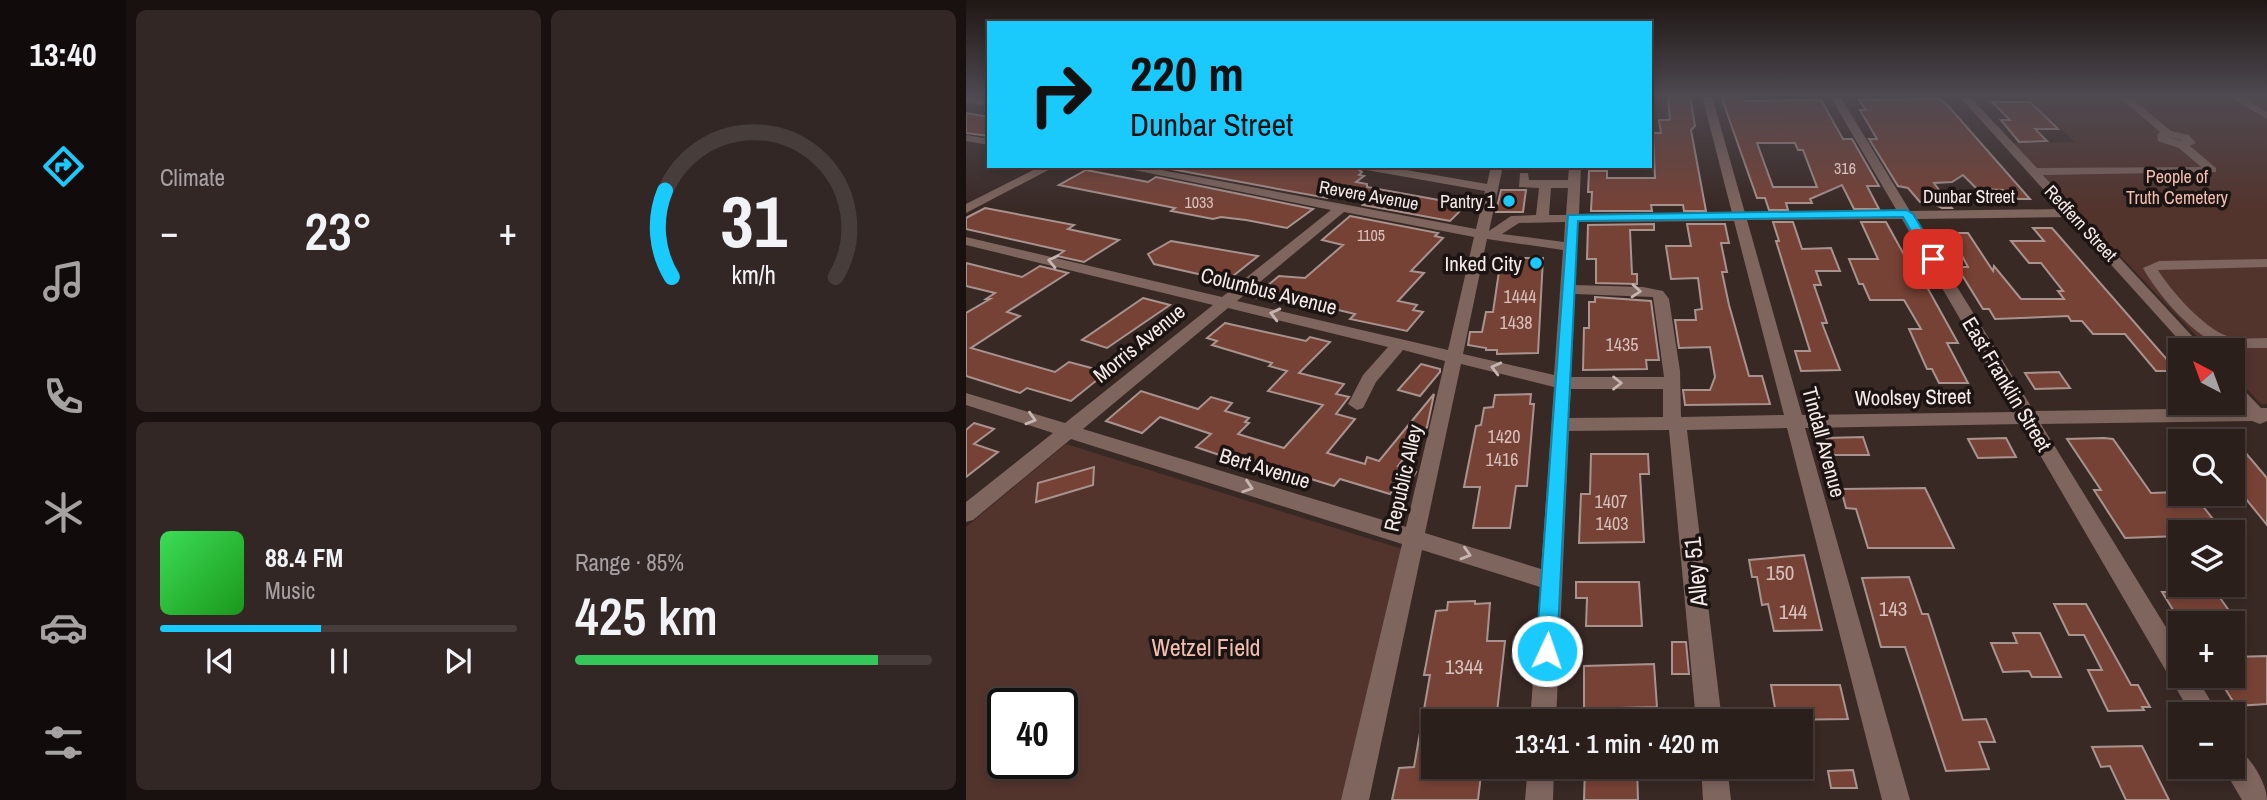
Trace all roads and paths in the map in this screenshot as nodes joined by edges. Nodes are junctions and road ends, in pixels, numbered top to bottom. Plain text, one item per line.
1 (1717, 133) edge
2 (1858, 133) edge
3 (1998, 133) edge
4 (2167, 133) edge
5 (966, 138) edge
6 (987, 142) edge
7 (1046, 168) edge
8 (1131, 168) edge
9 (1372, 168) edge
10 (1497, 168) edge
11 (2034, 172) junction
12 (1574, 175) edge
13 (1524, 176) dead end
14 (1545, 184) junction
15 (1493, 189) junction
16 (1341, 208) junction
17 (966, 209) edge
18 (2072, 213) junction
19 (1739, 214) junction
20 (1907, 214) junction
21 (1542, 218) junction
22 (1572, 218) junction
23 (1487, 235) junction
24 (966, 241) edge
25 (1571, 247) junction
26 (2267, 264) edge
27 (2163, 285) junction
28 (2138, 286) junction
29 (1568, 289) junction
30 (1225, 302) junction
31 (2186, 338) edge
32 (2267, 343) edge
33 (1401, 344) junction
34 (1454, 357) junction
35 (1562, 383) junction
36 (1672, 383) junction
37 (966, 399) edge
38 (2245, 401) edge
39 (1357, 404) dead end
40 (2263, 418) edge
41 (2027, 419) junction
42 (1795, 422) junction
43 (1674, 424) junction
44 (1560, 425) junction
45 (1069, 430) junction
46 (966, 514) edge
47 (1413, 538) junction
48 (1550, 581) junction
49 (2168, 652) edge
50 (1544, 709) edge
51 (1708, 709) edge
52 (1540, 779) edge
53 (1715, 779) edge
54 (2244, 779) edge
55 (1355, 800) edge
56 (1539, 800) edge
57 (1717, 800) edge
58 (1896, 800) edge
59 (2257, 800) edge

1 - 19 street, Tindall Avenue
2 - 20 street, East Franklin Street
3 - 11 street, Redfern Street
4 - 11 street
5 - 6 street
7 - 17 street
8 - 16 street, Revere Avenue
9 - 15 street
10 - 15 street, Republic Alley
11 - 18 street, Redfern Street
12 - 14 street
12 - 22 street
13 - 14 street
14 - 21 street
15 - 23 street, Republic Alley
16 - 23 street, Revere Avenue
16 - 30 street, Morris Avenue
18 - 20 street, Dunbar Street
18 - 28 street, Redfern Street
19 - 20 street, Dunbar Street
19 - 22 street, Dunbar Street
19 - 42 street, Tindall Avenue
20 - 41 street, East Franklin Street
21 - 22 street, Dunbar Street
21 - 23 street, Dunbar Street
22 - 25 street
23 - 25 street, Revere Avenue
23 - 34 street, Republic Alley
30 -> 24 street, Columbus Avenue
25 - 29 street
26 - 27 street
27 - 28 street
27 - 32 street
28 - 31 street, Redfern Street
29 - 35 street
29 -> 36 street, Alley 51
33 -> 30 street, Columbus Avenue
30 - 45 street, Morris Avenue
33 - 34 street, Columbus Avenue
33 - 39 street
35 -> 34 street, Columbus Avenue
34 - 47 street, Republic Alley
35 -> 36 street, Columbus Avenue
35 - 44 street
36 - 43 street, Alley 51
37 -> 45 street, Bert Avenue
38 - 40 street
40 - 41 street, Woolsey Street
41 - 42 street, Woolsey Street
41 - 49 street, East Franklin Street
42 - 43 street, Woolsey Street
42 - 58 street, Tindall Avenue
43 - 44 street, Woolsey Street
43 - 51 street, Alley 51
44 - 48 street
45 - 46 street, Morris Avenue
45 -> 47 street, Bert Avenue
47 -> 48 street, Bert Avenue
47 - 55 street, Republic Alley
48 - 50 street
52 - 56 street
53 - 57 street
54 - 59 street

